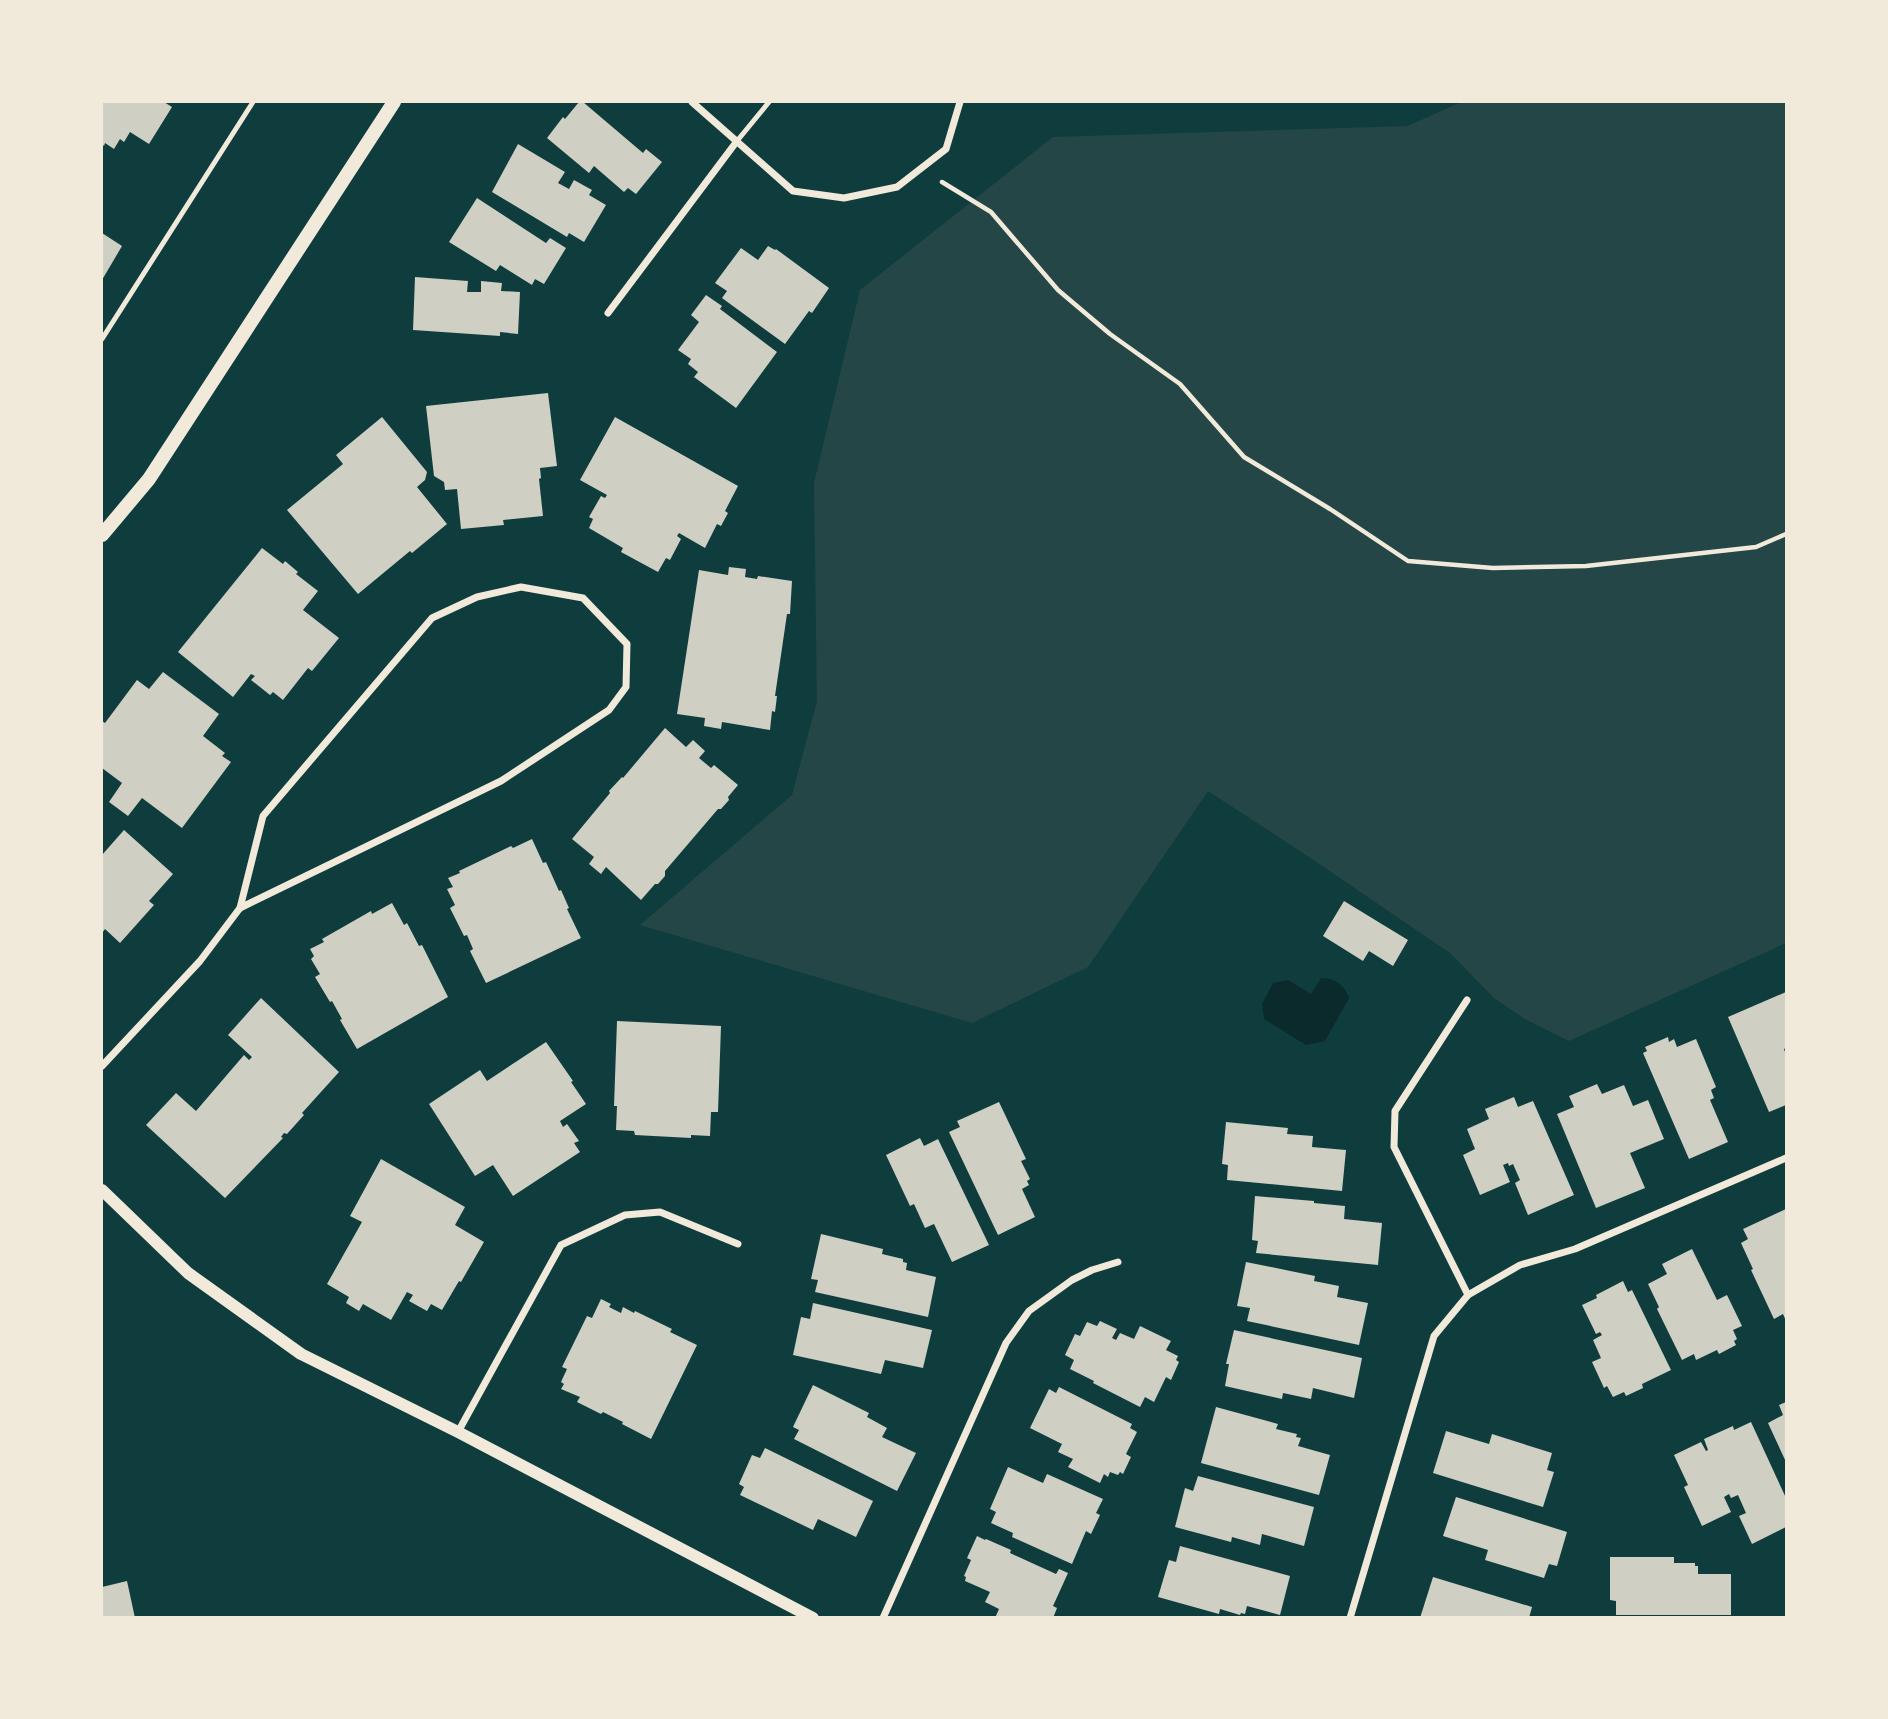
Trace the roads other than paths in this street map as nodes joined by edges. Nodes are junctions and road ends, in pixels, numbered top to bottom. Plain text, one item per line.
1 (253, 102) edge
2 (394, 102) edge
3 (692, 102) edge
4 (769, 102) edge
5 (960, 102) edge
6 (737, 141) junction
7 (608, 313) dead end
8 (102, 339) edge
9 (102, 535) edge
10 (240, 908) junction
11 (1466, 1000) dead end
12 (102, 1066) edge
13 (1787, 1158) edge
14 (102, 1190) edge
15 (738, 1244) dead end
16 (1118, 1262) dead end
17 (1468, 1295) junction
18 (458, 1432) junction
19 (813, 1618) edge
20 (883, 1618) edge
21 (1350, 1618) edge

1 - 8 lane
2 - 9 main road
3 - 6 street
4 - 6 lane
5 - 6 street
6 - 7 street
10 - 10 street
10 - 12 street
11 - 17 street
13 - 17 street
14 - 18 street
15 - 18 street
16 - 20 street
17 - 21 street
18 - 19 street

